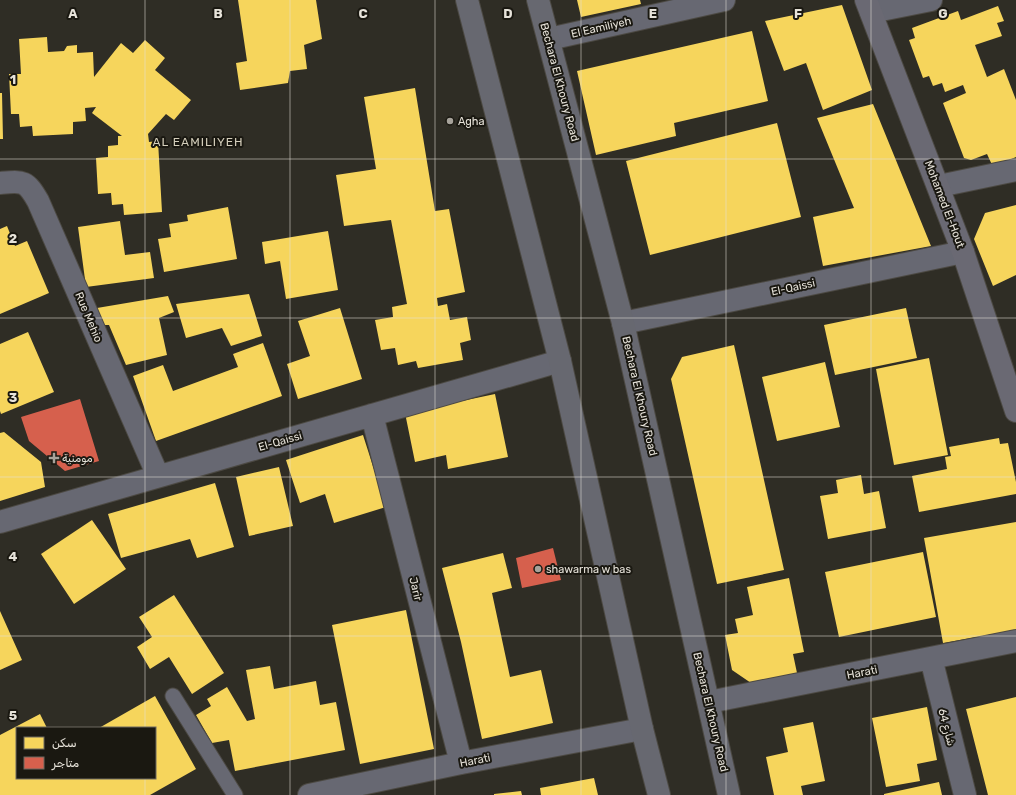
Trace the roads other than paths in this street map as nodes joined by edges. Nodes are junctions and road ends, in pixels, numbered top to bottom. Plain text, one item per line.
1 (468, 0) edge
2 (538, 0) edge
3 (724, 0) edge
4 (931, 0) edge
5 (869, 6) edge
6 (549, 39) junction
7 (1016, 170) edge
8 (0, 183) edge
9 (939, 186) junction
10 (963, 252) junction
11 (623, 323) junction
12 (560, 361) junction
13 (1014, 402) edge
14 (372, 415) junction
15 (158, 476) junction
16 (0, 522) edge
17 (1016, 641) edge
18 (931, 658) junction
19 (173, 696) dead end
20 (709, 702) junction
21 (642, 729) junction
22 (461, 763) junction
23 (317, 794) edge
24 (235, 795) edge
25 (659, 795) edge
26 (729, 795) edge
27 (965, 795) edge

1 - 12 main road
2 - 6 main road, Bechara El Khoury Road
3 - 6 street, El Eamiliyeh
4 - 5 street
5 - 9 street, Mohamed El-Hout
6 - 11 main road, Bechara El Khoury Road
7 - 9 street
8 - 15 street, Rue Mehio
9 - 10 street, Mohamed El-Hout
10 - 11 street, El-Qaissi
10 - 13 street, Mohamed El-Hout
11 - 20 main road, Bechara El Khoury Road
12 - 14 street, El-Qaissi
12 - 21 main road
14 - 15 street, El-Qaissi
14 - 22 street, Jarir
15 - 16 street, El-Qaissi
17 - 18 street, Harati
18 - 20 street, Harati
18 - 27 street, شارع 64
19 - 24 lane
20 - 26 main road, Bechara El Khoury Road
21 - 22 street, Harati
21 - 25 main road
22 - 23 street, Harati

